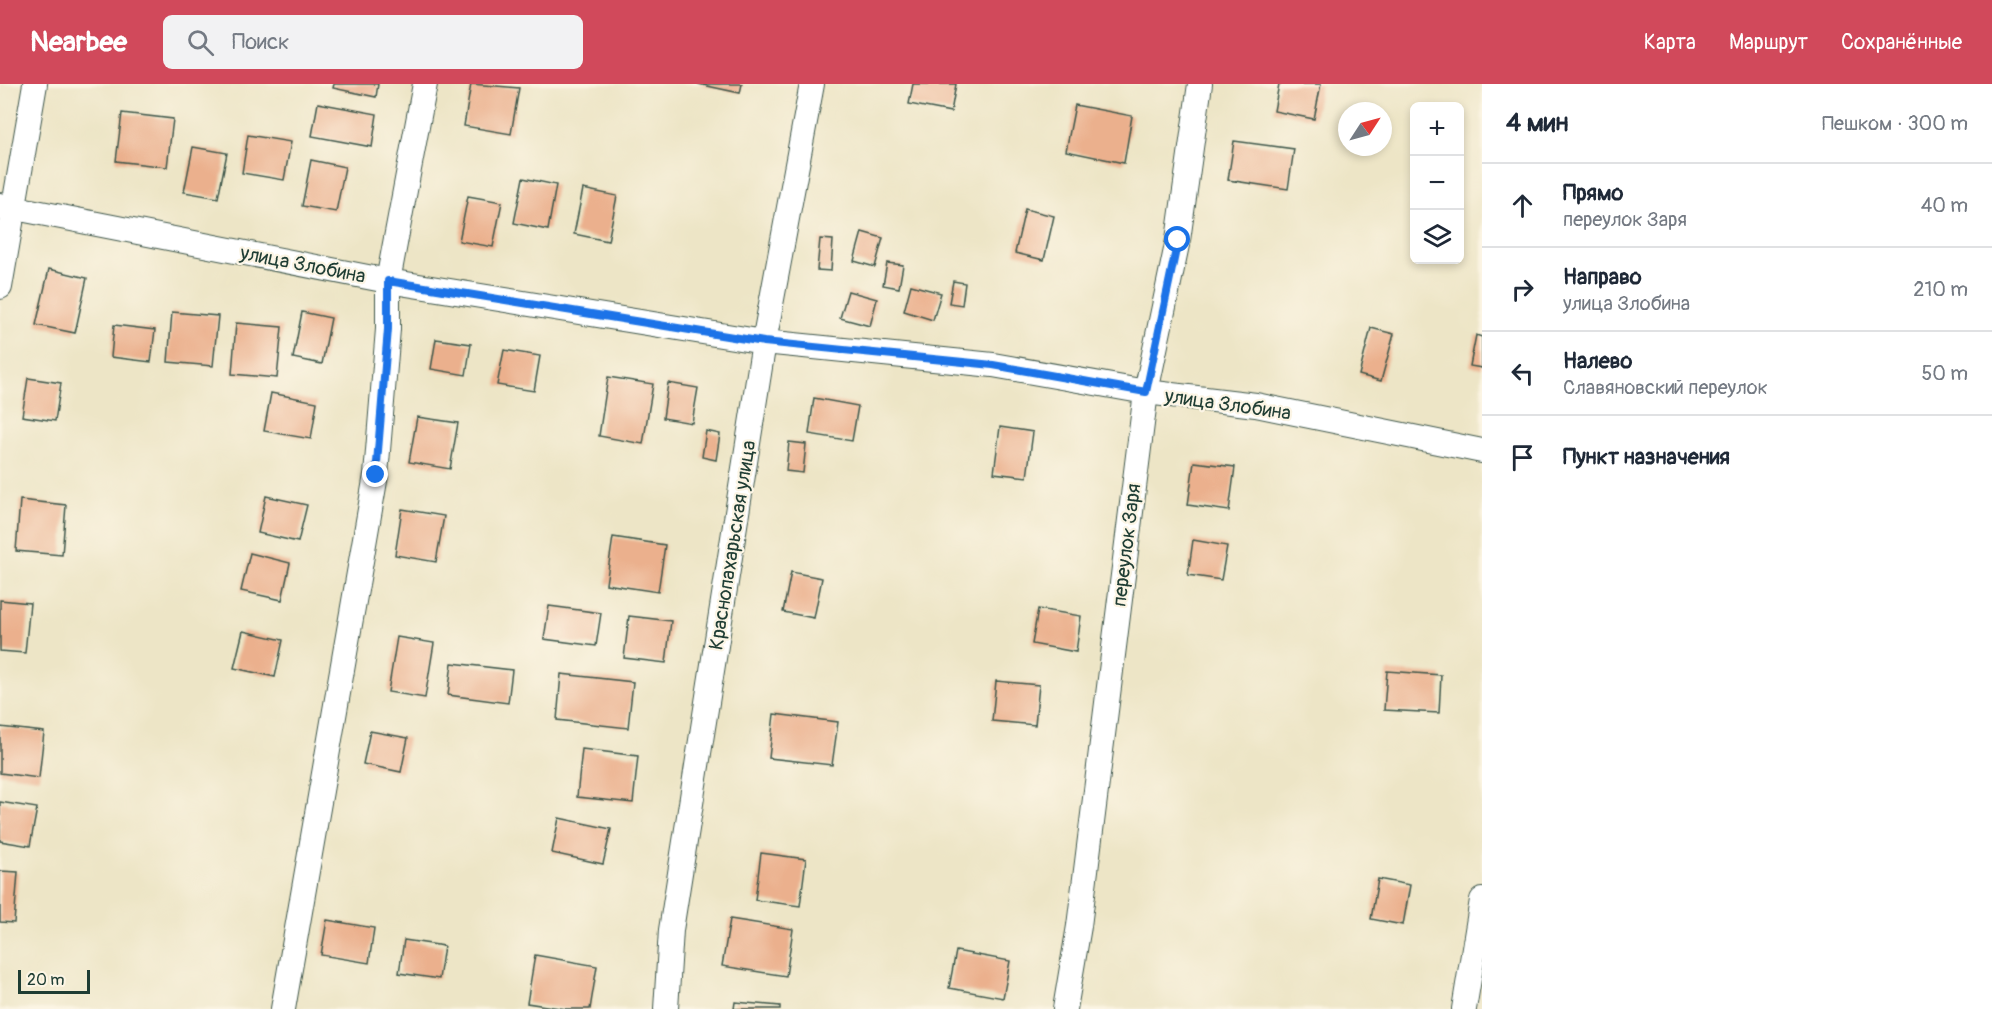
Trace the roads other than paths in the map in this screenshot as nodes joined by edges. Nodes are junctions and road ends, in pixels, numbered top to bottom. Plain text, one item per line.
1 (35, 84) edge
2 (425, 84) edge
3 (812, 84) edge
4 (1200, 84) edge
5 (7, 205) edge
6 (388, 281) junction
7 (0, 287) edge
8 (764, 342) junction
9 (1146, 392) junction
10 (1482, 451) edge
11 (1482, 900) edge
12 (283, 1009) edge
13 (666, 1009) edge
14 (1065, 1009) edge
15 (1464, 1009) edge

1 - 5 street
2 - 6 street
3 - 8 street, Краснопахарьская улица
4 - 9 street, переулок Заря
5 - 6 street, улица Злобина
5 - 7 street
6 - 8 street, улица Злобина
6 - 12 street
8 - 9 street, улица Злобина
8 - 13 street, Краснопахарьская улица
9 - 10 street, улица Злобина
9 - 14 street, переулок Заря
11 - 15 street

